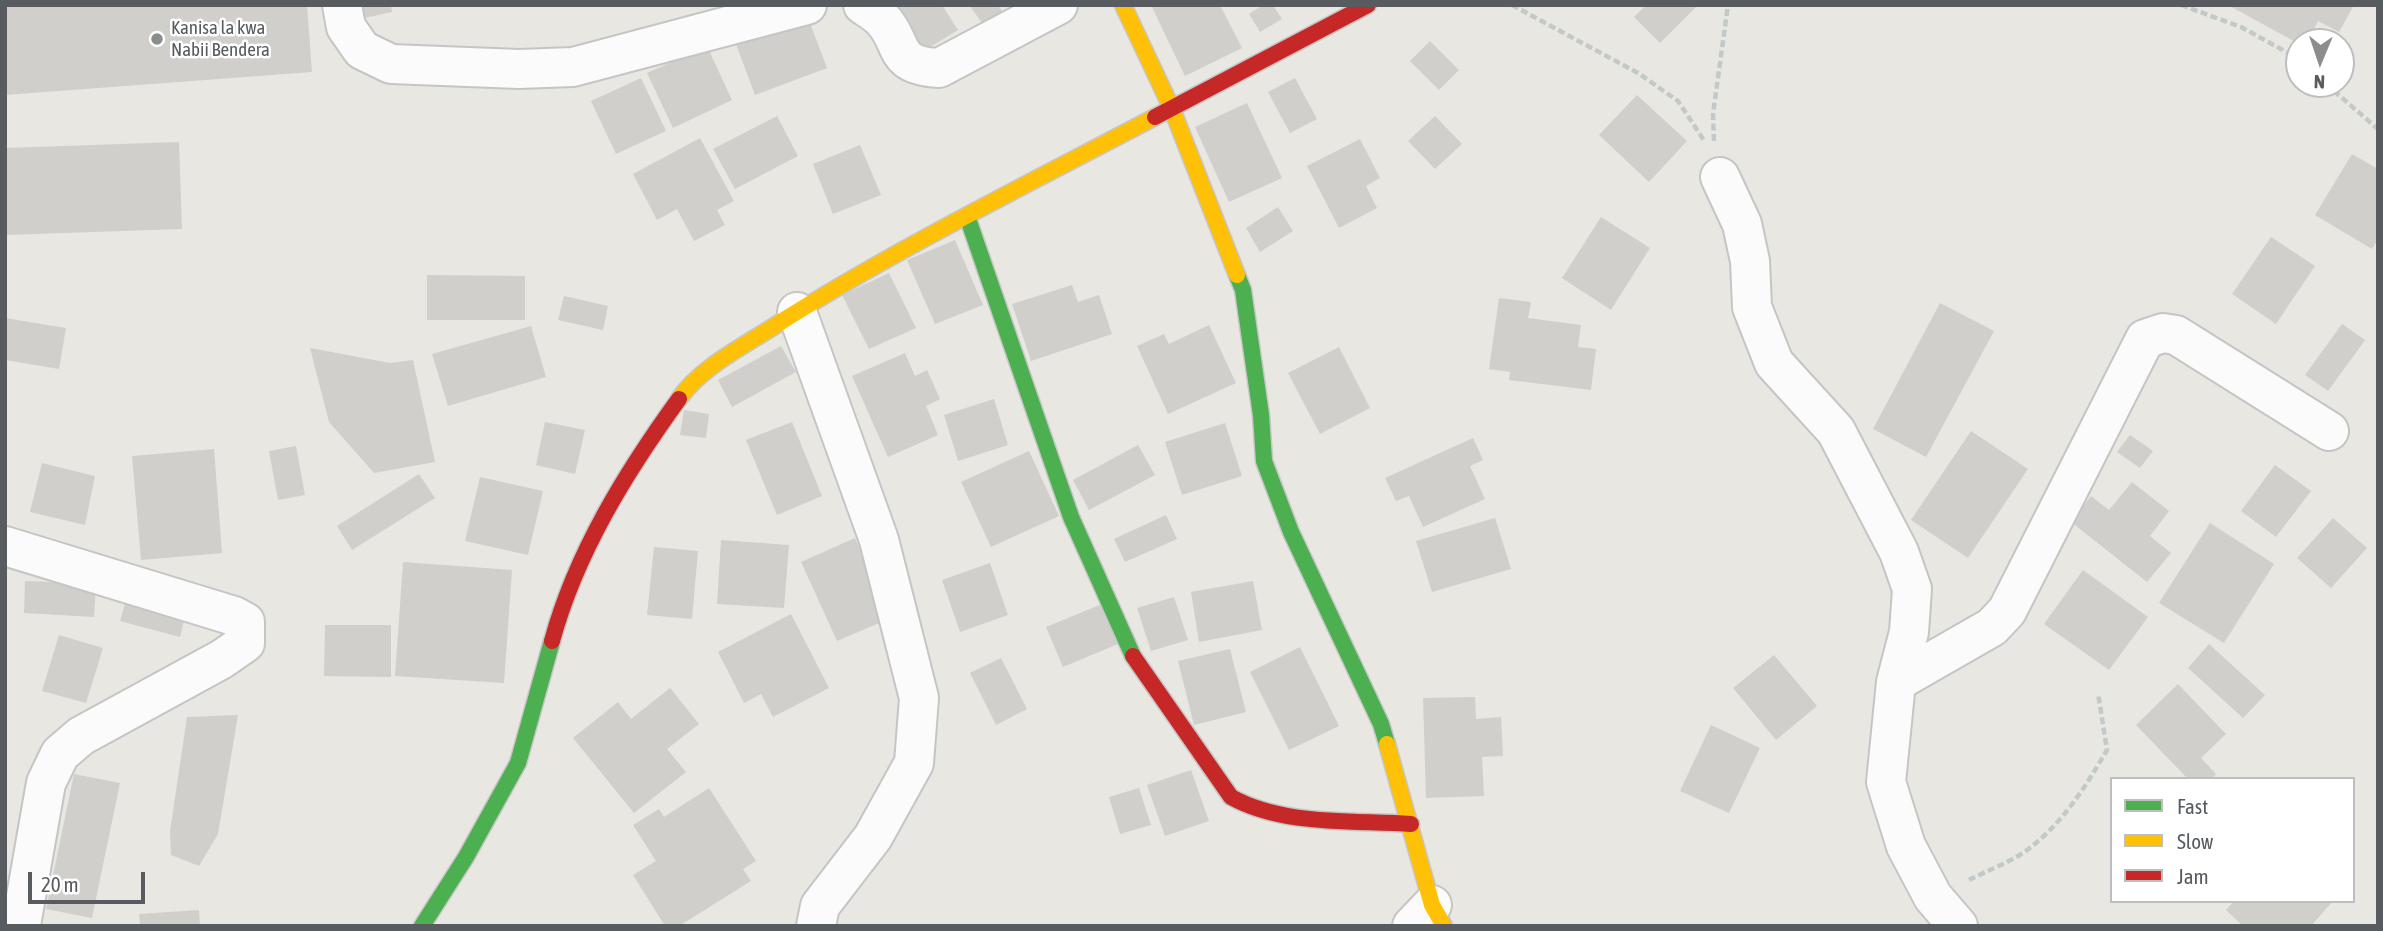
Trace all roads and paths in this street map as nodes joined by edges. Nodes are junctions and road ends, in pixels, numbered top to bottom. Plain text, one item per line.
1 (342, 5) edge
2 (807, 5) edge
3 (863, 5) edge
4 (1058, 5) edge
5 (1123, 5) edge
6 (1368, 5) edge
7 (1513, 5) edge
8 (1728, 5) edge
9 (2181, 5) edge
10 (2285, 51) edge
11 (2342, 98) edge
12 (1172, 109) junction
13 (2378, 130) edge
14 (1720, 177) junction
15 (967, 216) junction
16 (797, 312) junction
17 (2329, 431) dead end
18 (5, 546) edge
19 (1896, 682) junction
20 (2098, 693) dead end
21 (1411, 824) junction
22 (1933, 897) junction
23 (1430, 919) edge
24 (5, 924) edge
25 (22, 925) edge
26 (422, 926) edge
27 (816, 926) edge
28 (1958, 926) edge

1 - 2 street
3 - 4 street
5 - 12 street
6 - 12 street
7 - 14 path
8 - 14 path
9 - 10 path
11 - 13 path
12 - 15 street
12 - 21 street
14 - 19 street
15 - 16 street
15 - 21 street
16 - 26 street
16 - 27 street
17 - 19 street
18 - 25 street
19 - 22 street
20 - 22 path
21 - 23 street
22 - 28 street
24 - 25 street

